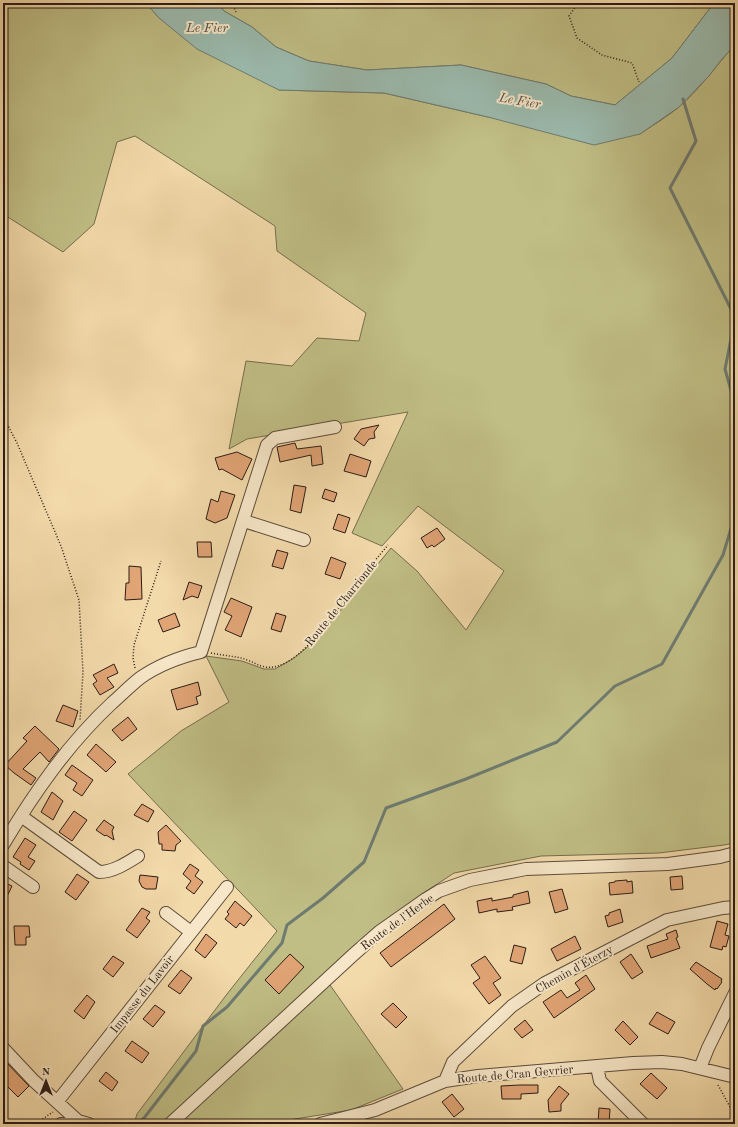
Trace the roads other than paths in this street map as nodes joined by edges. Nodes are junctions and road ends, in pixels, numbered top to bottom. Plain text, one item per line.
1 (335, 427) dead end
2 (244, 521) junction
3 (304, 540) dead end
4 (21, 816) junction
5 (3, 845) edge
6 (735, 853) edge
7 (138, 856) dead end
8 (3, 866) edge
9 (33, 887) dead end
10 (227, 887) dead end
11 (735, 908) edge
12 (166, 913) dead end
13 (191, 932) junction
14 (735, 993) edge
15 (3, 1048) edge
16 (597, 1067) junction
17 (705, 1069) junction
18 (735, 1077) edge
19 (445, 1081) junction
20 (59, 1104) junction
21 (72, 1123) edge
22 (170, 1124) edge
23 (320, 1124) edge
24 (643, 1124) edge

1 - 2 street
2 - 3 street
2 - 4 street
4 - 5 street
4 - 7 street
6 - 22 street, Route de l'Herbe
8 - 9 street
10 - 13 street, Impasse du Lavoir
11 - 19 street, Chemin d'Éterzy
12 - 13 street
13 - 20 street, Impasse du Lavoir
14 - 17 street
15 - 20 street
16 - 17 street, Route de Cran Gevrier
16 - 19 street, Route de Cran Gevrier
16 - 24 street
17 - 18 street, Route de Cran Gevrier
19 - 23 street, Route de Cran Gevrier
20 - 21 street

